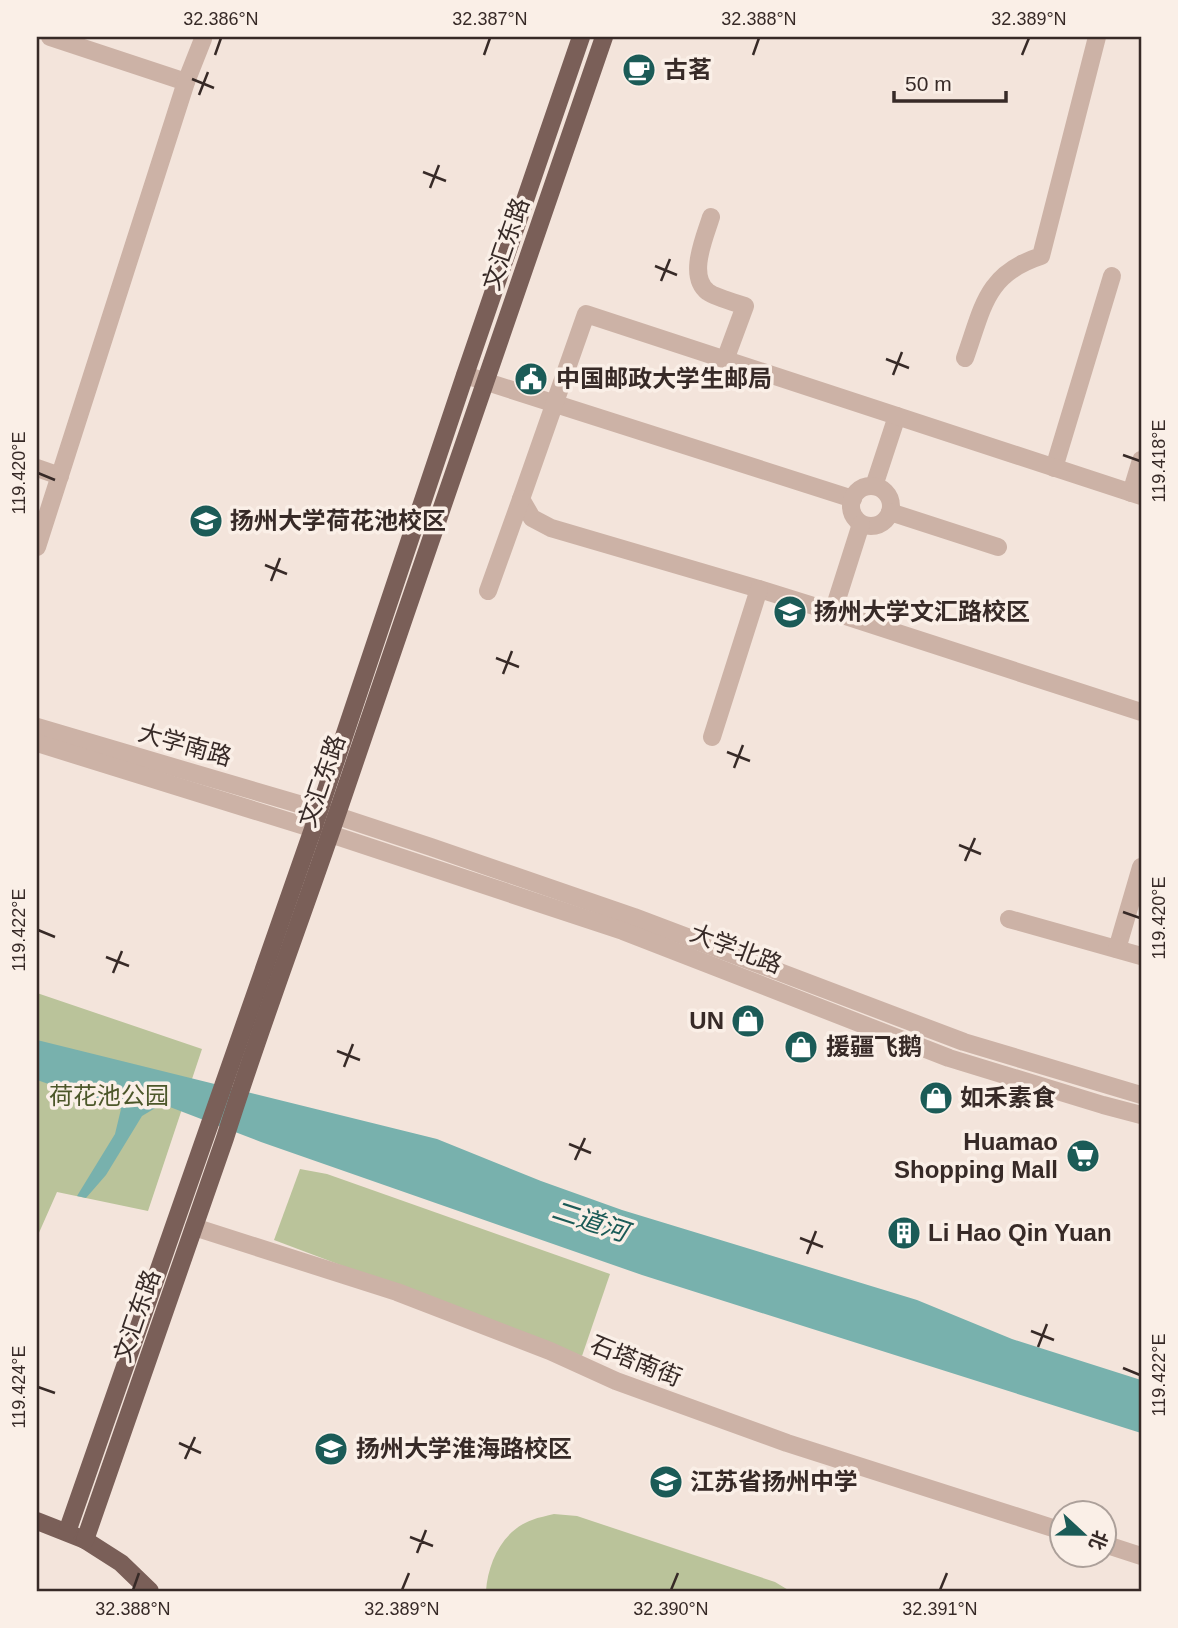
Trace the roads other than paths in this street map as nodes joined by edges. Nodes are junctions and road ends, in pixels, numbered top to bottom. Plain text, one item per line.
1 (50, 37) edge
2 (581, 37) edge
3 (604, 37) edge
4 (1097, 37) edge
5 (203, 39) dead end
6 (186, 82) junction
7 (711, 218) dead end
8 (1112, 276) dead end
9 (965, 358) dead end
10 (725, 360) junction
11 (465, 375) junction
12 (484, 381) junction
13 (556, 404) junction
14 (897, 416) junction
15 (1141, 460) edge
16 (37, 468) edge
17 (1054, 468) junction
18 (60, 476) junction
19 (874, 486) junction
20 (1136, 495) edge
21 (521, 499) junction
22 (853, 499) junction
23 (890, 512) junction
24 (861, 524) junction
25 (37, 547) edge
26 (998, 547) dead end
27 (759, 589) junction
28 (488, 591) dead end
29 (833, 612) junction
30 (1141, 712) edge
31 (37, 727) edge
32 (712, 737) dead end
33 (37, 743) edge
34 (319, 810) junction
35 (336, 817) junction
36 (321, 832) junction
37 (1141, 867) edge
38 (1009, 919) dead end
39 (1117, 949) junction
40 (1141, 956) edge
41 (237, 1071) junction
42 (1141, 1095) edge
43 (1141, 1115) edge
44 (194, 1227) junction
45 (37, 1521) edge
46 (1048, 1527) edge
47 (67, 1532) junction
48 (85, 1540) junction
49 (1118, 1549) edge
50 (1141, 1556) edge
51 (150, 1591) edge

1 - 6 street
2 - 11 main road, 文汇东路
3 - 12 main road, 文汇东路
4 - 9 street
5 - 6 street
6 - 18 street
7 - 10 street
8 - 17 street
10 - 13 street
10 - 14 street
11 - 12 street
11 - 34 main road, 文汇东路
12 - 13 street
12 - 35 main road, 文汇东路
13 - 21 street
13 - 22 street
14 - 17 street
14 - 19 street
15 - 20 street
16 - 18 street
17 - 20 street
18 - 25 street
19 - 22 street
19 - 23 street
21 - 27 street
21 - 28 street
22 - 24 street
23 - 24 street
23 - 26 street
24 - 29 street
27 - 29 street
27 - 32 street
29 - 30 street
31 - 34 street, 大学南路
33 - 36 street, 大学南路
34 - 35 street, 大学北路
34 - 36 main road, 文汇东路
35 - 36 main road, 文汇东路
35 - 42 street, 大学北路
36 - 41 main road, 文汇东路
36 - 43 street, 大学北路
37 - 39 street
38 - 39 street
39 - 40 street
41 - 44 main road, 文汇东路
41 - 47 main road, 文汇东路
44 - 46 street, 石塔南街
44 - 48 main road, 文汇东路
45 - 47 main road
47 - 48 main road
48 - 51 main road
49 - 50 street

